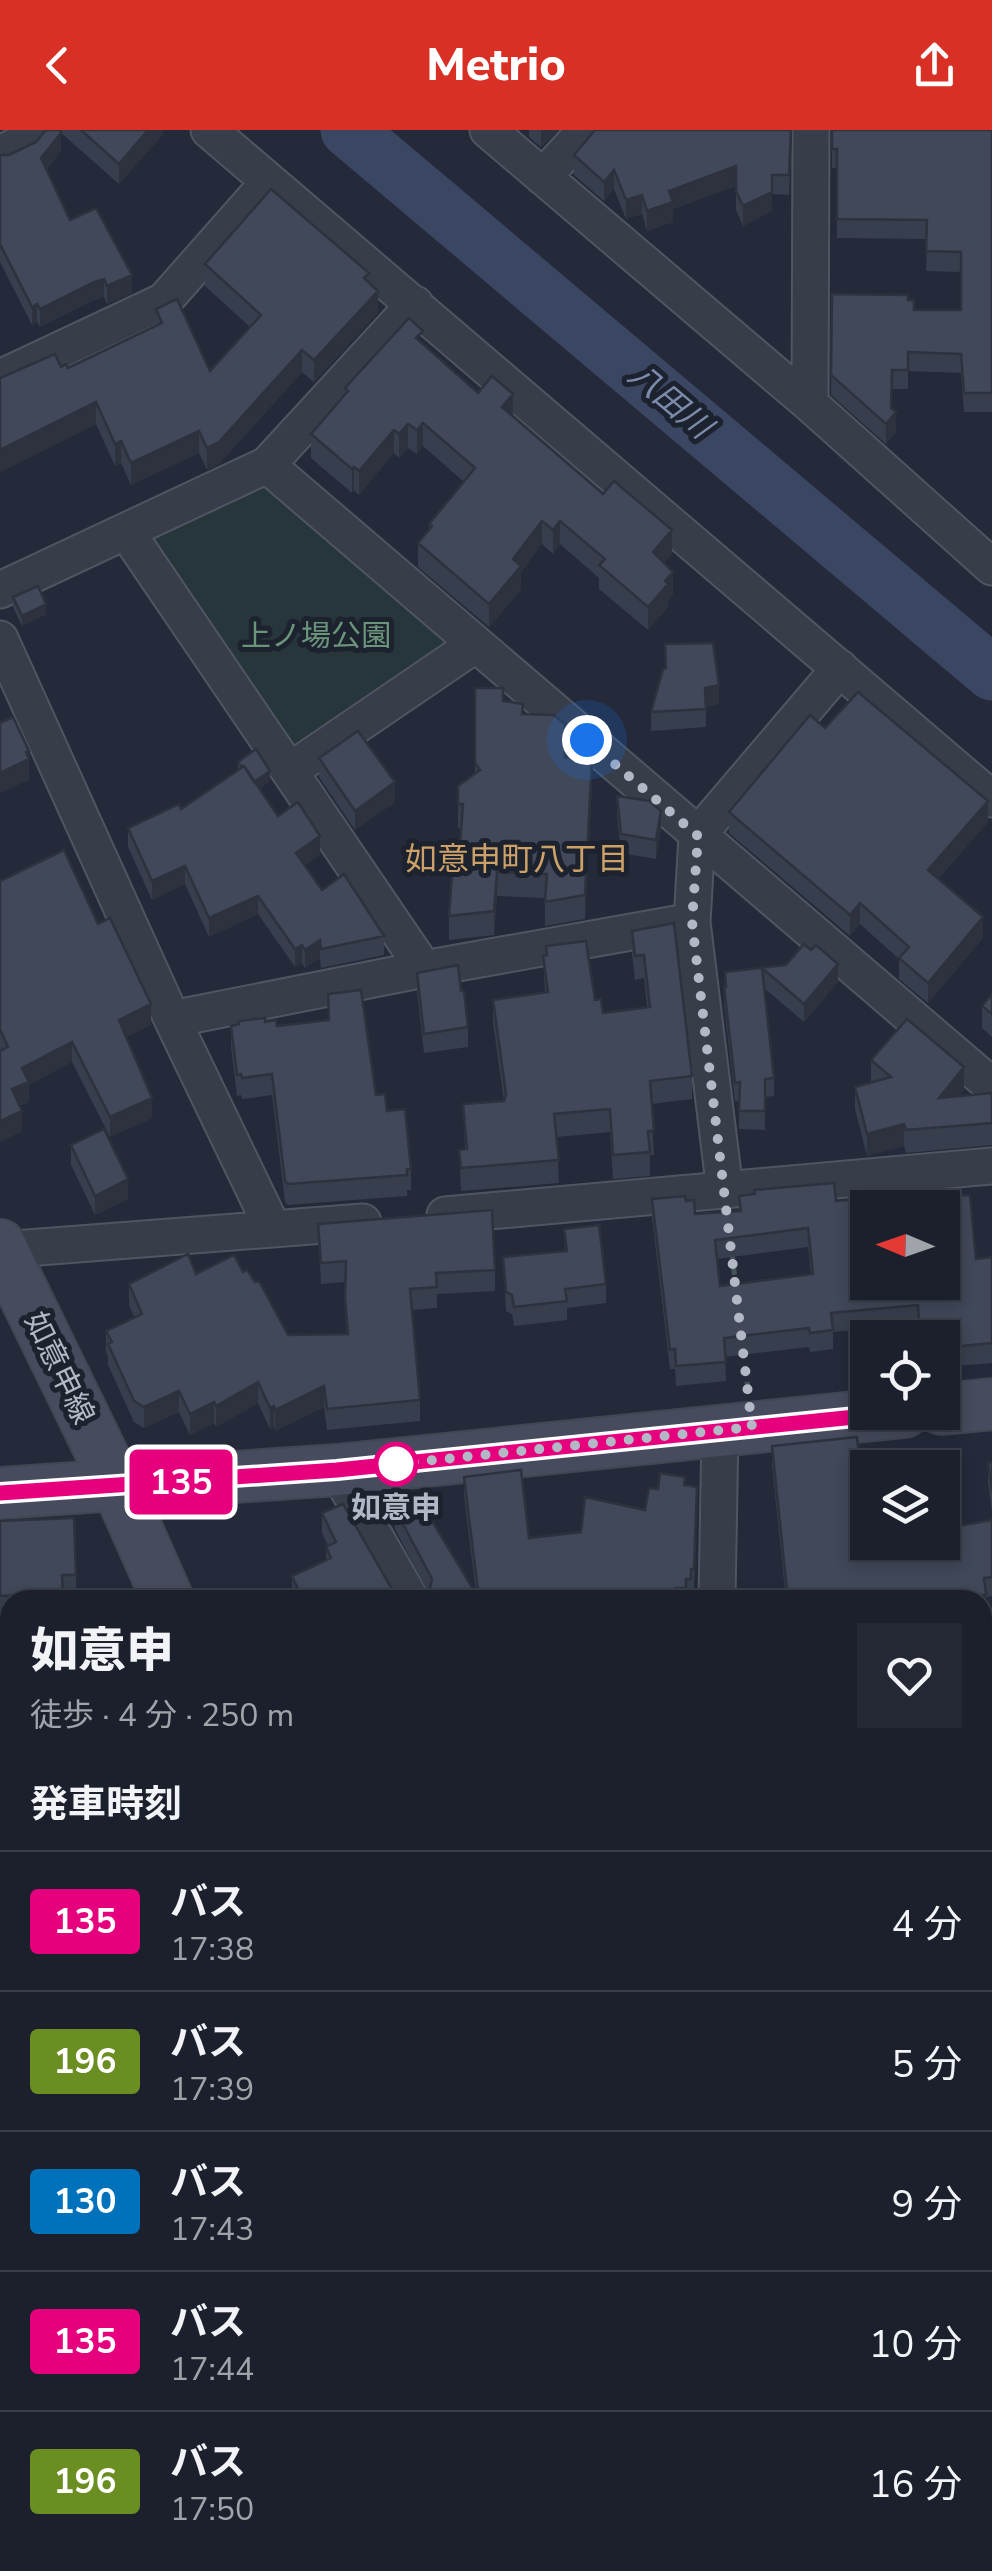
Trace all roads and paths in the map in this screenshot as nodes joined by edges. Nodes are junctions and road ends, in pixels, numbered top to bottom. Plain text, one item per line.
1 (36, 130) edge
2 (209, 130) edge
3 (488, 130) edge
4 (586, 130) edge
5 (811, 130) edge
6 (0, 154) edge
7 (543, 178) junction
8 (269, 182) junction
9 (415, 304) junction
10 (0, 378) edge
11 (810, 404) junction
12 (267, 465) junction
13 (126, 530) junction
14 (987, 552) edge
15 (0, 590) edge
16 (0, 639) edge
17 (476, 644) junction
18 (840, 668) junction
19 (291, 770) junction
20 (992, 799) edge
21 (698, 836) junction
22 (692, 922) junction
23 (424, 968) junction
24 (172, 1018) junction
25 (992, 1086) edge
26 (992, 1166) edge
27 (725, 1191) junction
28 (273, 1229) junction
29 (1, 1248) edge
30 (732, 1250) edge
31 (736, 1290) edge
32 (743, 1348) edge
33 (992, 1404) edge
34 (960, 1407) edge
35 (850, 1417) edge
36 (736, 1428) junction
37 (337, 1470) junction
38 (118, 1487) junction
39 (0, 1493) edge
40 (164, 1590) edge
41 (405, 1590) edge
42 (718, 1590) edge

1 - 6 street
2 - 8 street
3 - 7 street
4 - 7 street
5 - 11 street
7 - 11 street
8 - 9 street
8 - 10 street
9 - 12 street
9 - 18 street
11 - 14 street
12 - 13 street
12 - 17 street
13 - 15 street
13 - 19 street
16 - 24 street
17 - 19 street
17 - 21 street
18 - 20 street
18 - 21 street
19 - 23 street
21 - 22 street
21 - 25 street
22 - 23 street
22 - 27 street
23 - 24 street
24 - 28 street
26 - 27 street
27 - 28 street
28 - 29 street
29 - 38 main road, 如意申線
30 - 31 path
32 - 36 path
33 - 34 main road
35 - 36 main road
36 - 37 main road
36 - 42 street
37 - 38 main road
37 - 41 street
38 - 39 main road
38 - 40 main road, 如意申線

